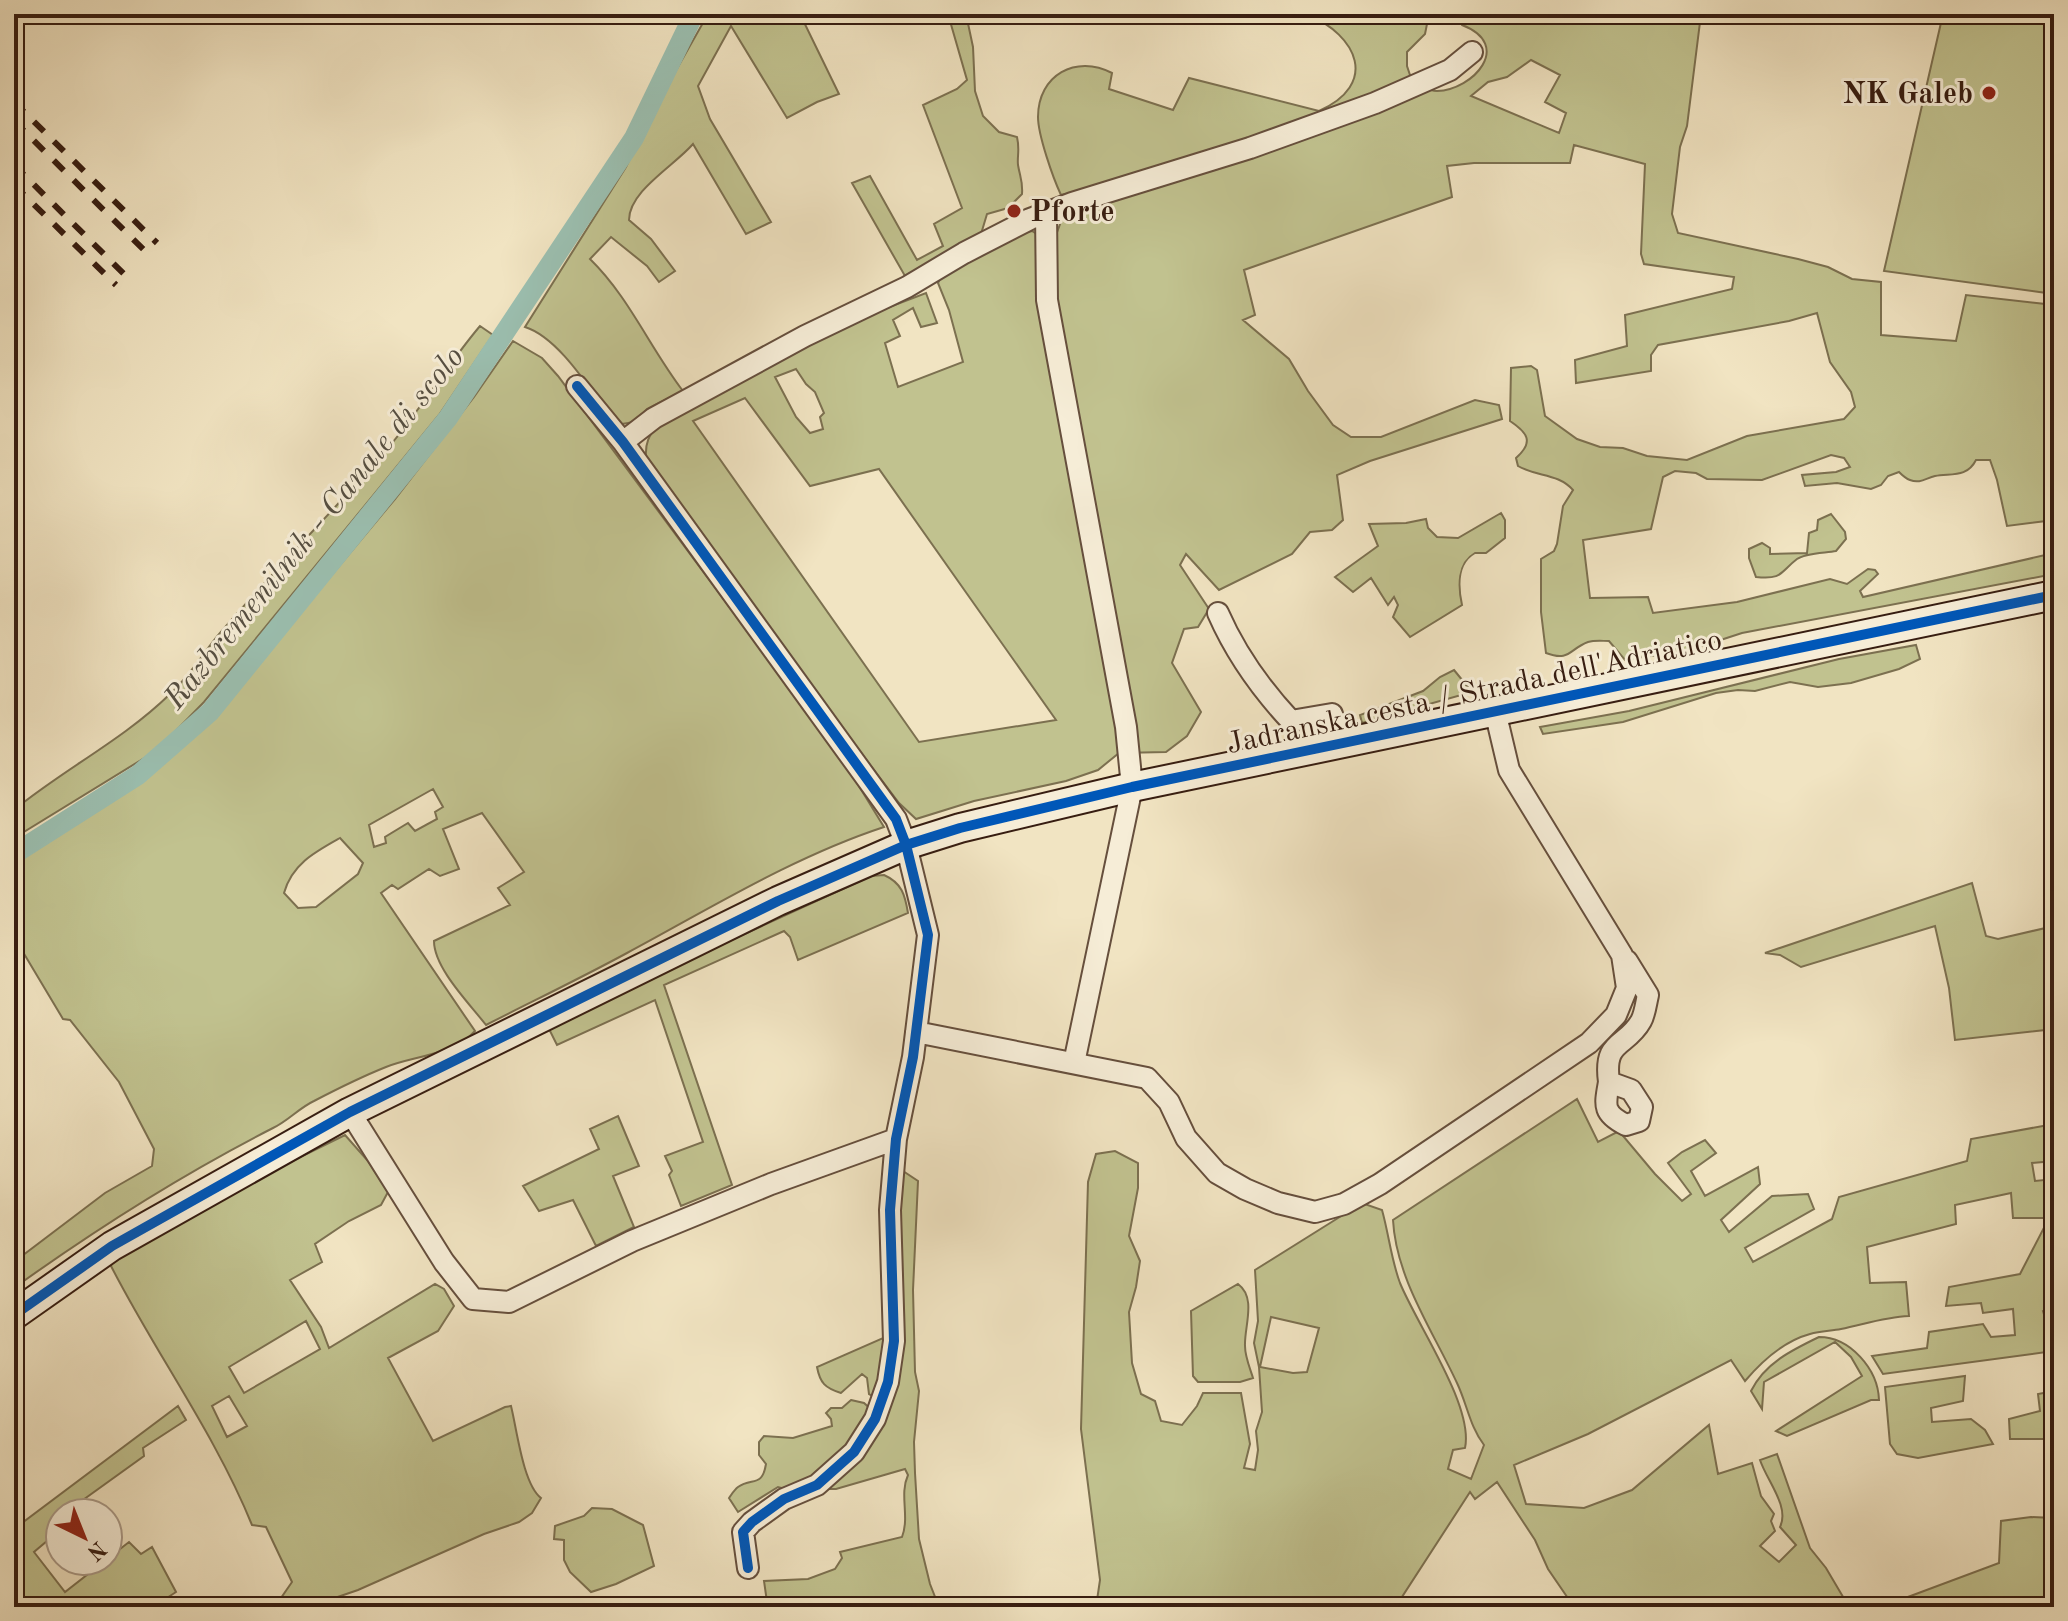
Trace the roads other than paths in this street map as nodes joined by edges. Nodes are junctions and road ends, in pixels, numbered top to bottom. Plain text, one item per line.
1 (1472, 52) dead end
2 (1046, 213) junction
3 (577, 386) dead end
4 (623, 442) junction
5 (2054, 595) edge
6 (1218, 613) dead end
7 (1495, 711) junction
8 (1339, 743) junction
9 (1132, 787) junction
10 (906, 845) junction
11 (1622, 955) junction
12 (916, 1032) junction
13 (1074, 1063) junction
14 (1609, 1082) dead end
15 (350, 1112) junction
16 (896, 1139) junction
17 (14, 1315) edge
18 (748, 1568) dead end

1 - 2 street
2 - 4 street
2 - 9 street
3 - 4 street
4 - 10 street
5 - 7 main road, Jadranska cesta / Strada dell'Adriatico
6 - 8 street
7 - 8 main road, Jadranska cesta / Strada dell'Adriatico
7 - 11 street, Jadranska cesta / Strada dell'Adriatico
8 - 9 main road, Jadranska cesta / Strada dell'Adriatico
9 - 10 main road, Jadranska cesta / Strada dell'Adriatico
9 - 13 street
10 - 12 street
10 - 15 main road, Jadranska cesta / Strada dell'Adriatico
11 - 13 street, Jadranska cesta / Strada dell'Adriatico
11 - 14 street
12 - 13 street, Jadranska cesta / Strada dell'Adriatico
12 - 16 street
15 - 16 street
15 - 17 main road, Jadranska cesta / Strada dell'Adriatico
16 - 18 street

